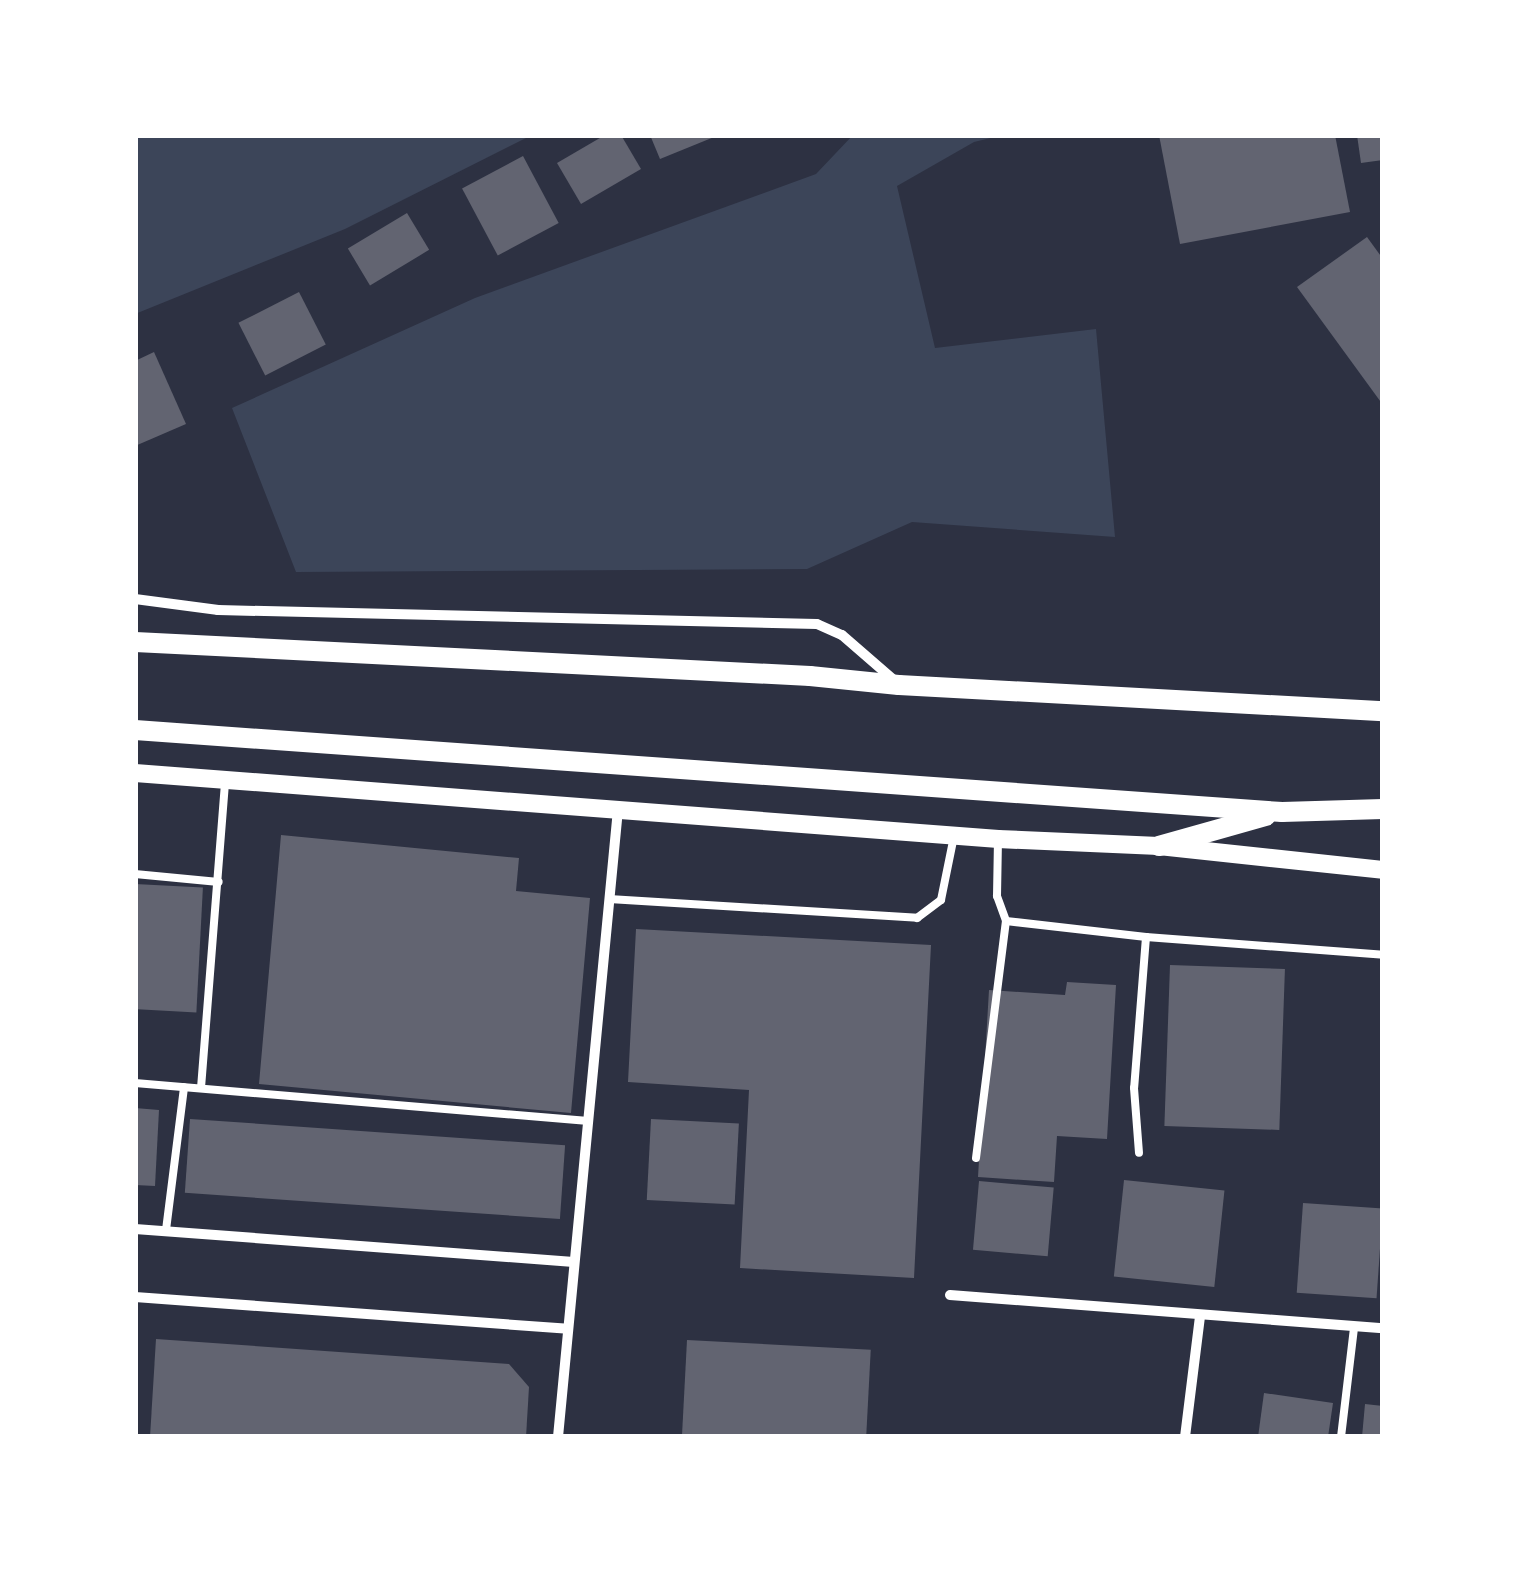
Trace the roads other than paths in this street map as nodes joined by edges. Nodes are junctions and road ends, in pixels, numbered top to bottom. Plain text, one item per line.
1 (135, 598) edge
2 (135, 642) edge
3 (899, 685) junction
4 (1383, 711) edge
5 (135, 730) edge
6 (135, 773) edge
7 (225, 780) junction
8 (618, 809) junction
9 (1383, 809) edge
10 (1282, 812) junction
11 (954, 836) junction
12 (998, 839) junction
13 (1159, 846) junction
14 (1383, 870) edge
15 (135, 874) edge
16 (219, 882) junction
17 (610, 899) junction
18 (1006, 921) junction
19 (1146, 937) junction
20 (1383, 955) edge
21 (135, 1083) edge
22 (184, 1087) junction
23 (201, 1088) junction
24 (588, 1121) junction
25 (1139, 1153) dead end
26 (976, 1158) dead end
27 (135, 1229) edge
28 (166, 1230) junction
29 (574, 1262) junction
30 (950, 1296) dead end
31 (135, 1297) edge
32 (1200, 1316) junction
33 (1354, 1328) junction
34 (1383, 1328) edge
35 (568, 1329) junction
36 (558, 1437) edge
37 (1185, 1437) edge
38 (1341, 1437) edge

1 - 3 street
2 - 3 main road
3 - 4 main road
5 - 10 main road
6 - 7 street
7 - 8 street
7 - 16 lane
8 - 11 street
8 - 17 street
9 - 10 main road
10 - 13 main road
11 - 12 street
11 - 17 lane
12 - 13 street
12 - 18 lane
13 - 14 street
15 - 16 lane
16 - 23 lane
17 - 24 street
18 - 19 lane
18 - 26 lane
19 - 20 lane
19 - 25 lane
21 - 22 lane
22 - 23 lane
22 - 28 lane
23 - 24 lane
24 - 29 street
27 - 28 street
28 - 29 street
29 - 35 street
30 - 32 street
31 - 35 street
32 - 33 street
32 - 37 street
33 - 34 street
33 - 38 lane
35 - 36 street

